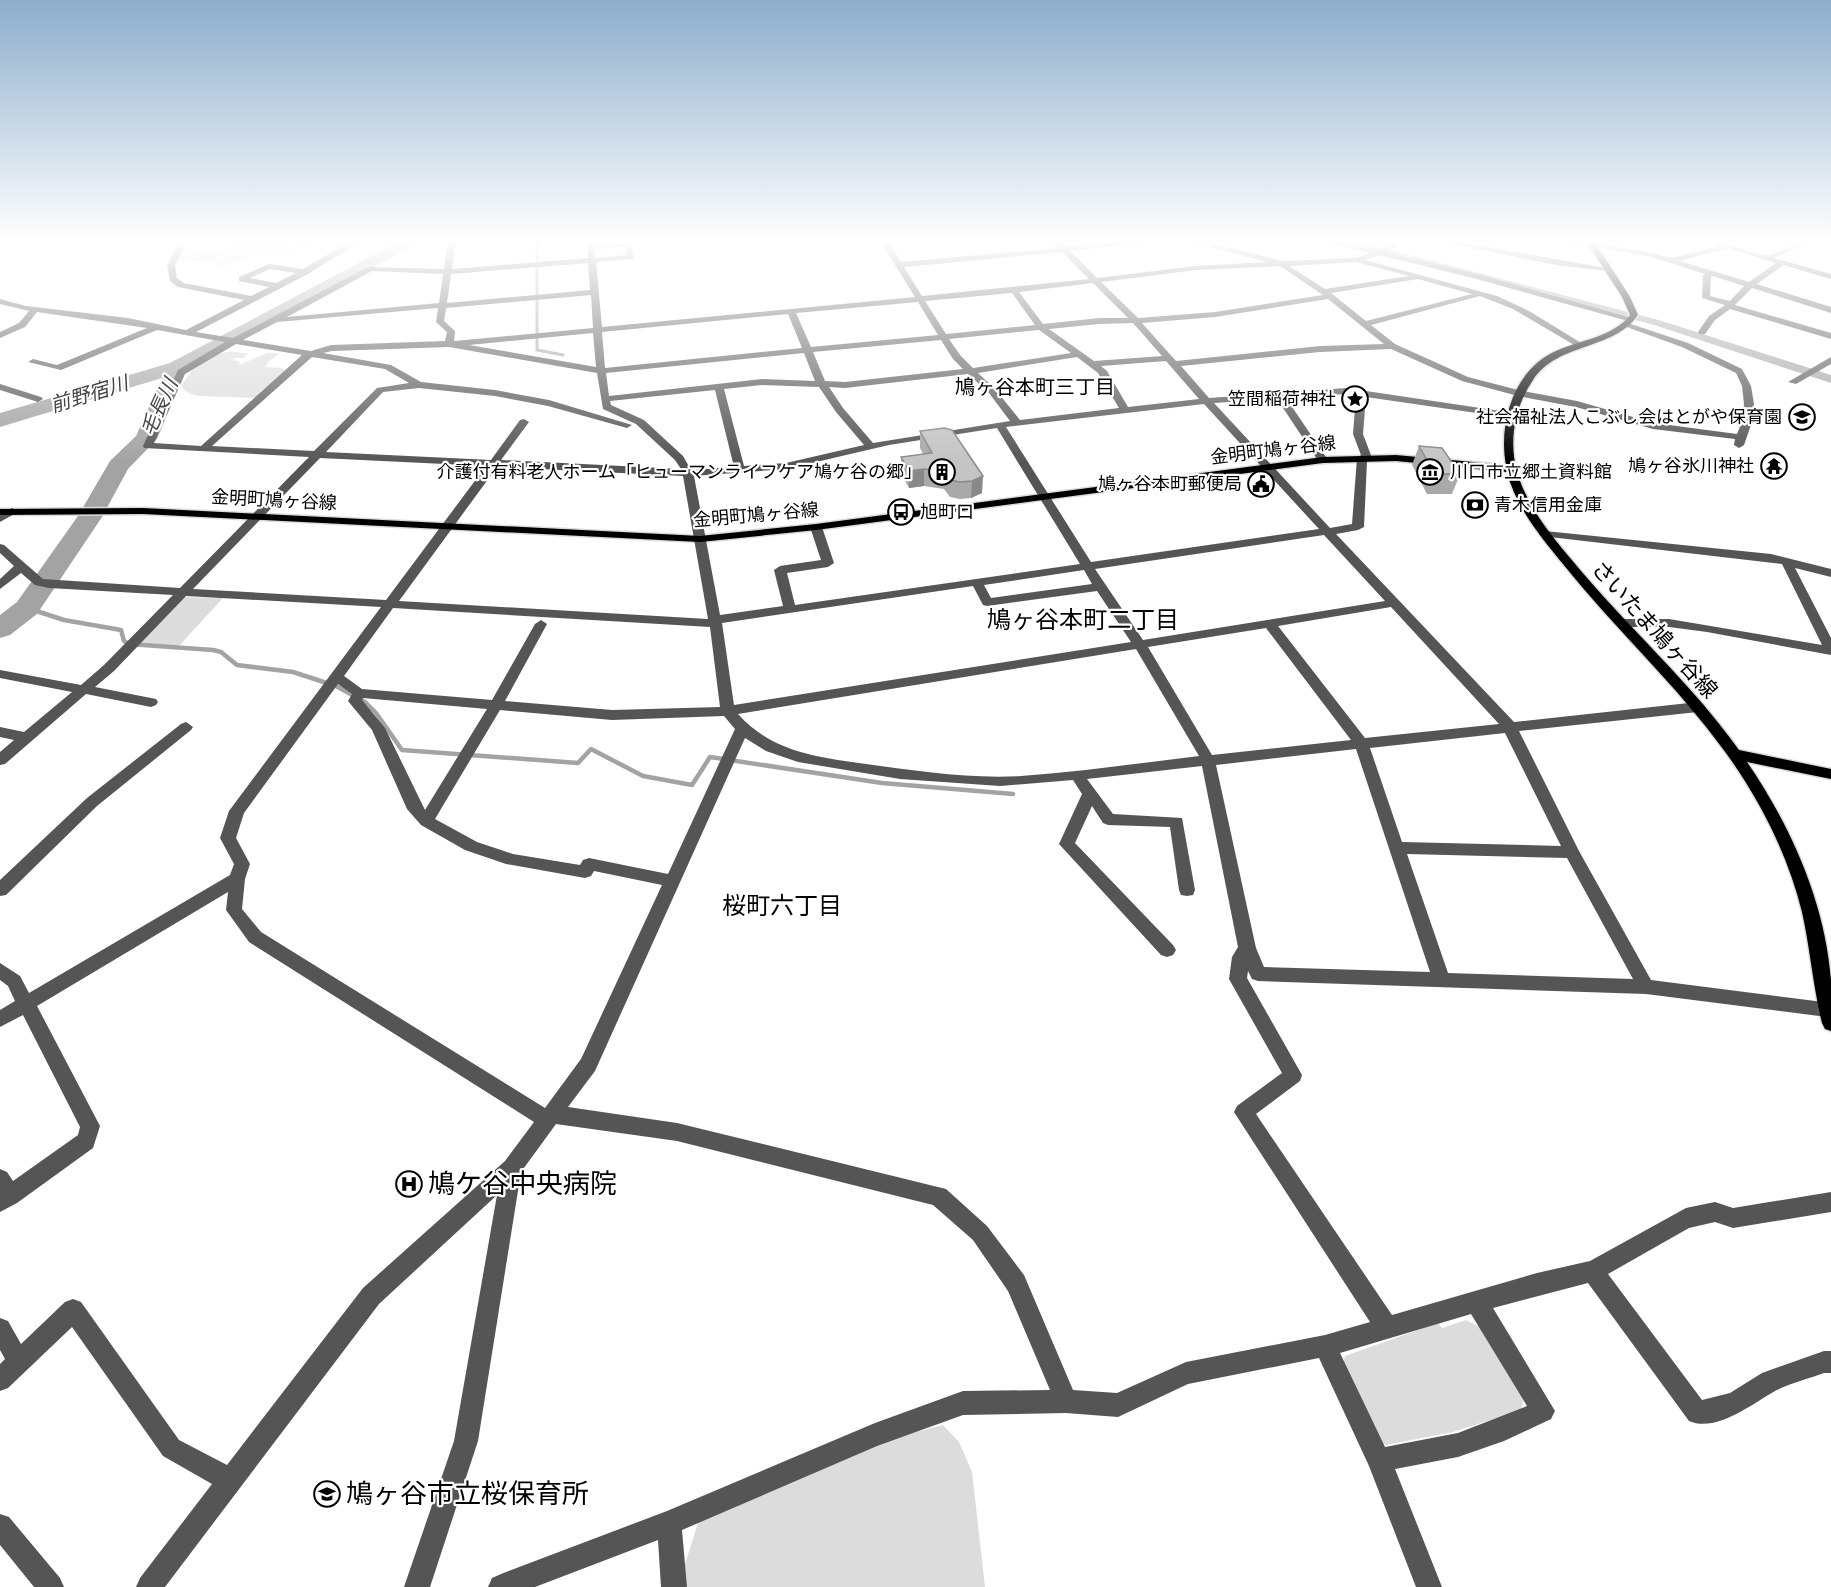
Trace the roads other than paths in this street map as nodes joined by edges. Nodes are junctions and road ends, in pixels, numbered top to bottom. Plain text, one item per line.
1 (30, 315) edge
2 (95, 315) edge
3 (222, 315) edge
4 (284, 315) edge
5 (340, 315) edge
6 (441, 315) edge
7 (596, 315) edge
8 (747, 315) edge
9 (793, 315) edge
10 (929, 315) edge
11 (1032, 315) edge
12 (1130, 315) edge
13 (1221, 315) edge
14 (1353, 315) edge
15 (1399, 315) edge
16 (1528, 315) edge
17 (1620, 315) edge
18 (1630, 315) edge
19 (1716, 315) edge
20 (1763, 315) edge
21 (1631, 318) junction
22 (273, 321) junction
23 (1136, 321) junction
24 (1364, 324) junction
25 (156, 327) junction
26 (1041, 327) junction
27 (597, 329) junction
28 (1701, 332) dead end
29 (187, 333) junction
30 (0, 335) edge
31 (1831, 336) edge
32 (943, 337) junction
33 (235, 342) junction
34 (449, 344) junction
35 (1579, 344) junction
36 (1392, 346) junction
37 (807, 351) junction
38 (311, 354) junction
39 (1079, 354) junction
40 (1831, 360) edge
41 (1170, 361) junction
42 (33, 362) dead end
43 (1092, 364) junction
44 (601, 371) junction
45 (970, 371) junction
46 (1793, 382) dead end
47 (419, 385) junction
48 (823, 385) junction
49 (0, 387) edge
50 (719, 387) junction
51 (1361, 393) junction
52 (1521, 394) junction
53 (1280, 396) junction
54 (38, 399) dead end
55 (604, 399) junction
56 (1207, 401) junction
57 (1125, 411) junction
58 (1511, 415) junction
59 (524, 422) dead end
60 (1017, 423) junction
61 (1000, 425) junction
62 (647, 430) junction
63 (871, 446) junction
64 (203, 449) junction
65 (316, 454) junction
66 (1364, 458) junction
67 (1323, 460) junction
68 (493, 464) junction
69 (1271, 469) junction
70 (1511, 469) junction
71 (740, 470) junction
72 (688, 473) junction
73 (1046, 498) junction
74 (6, 512) edge
75 (255, 517) junction
76 (0, 519) edge
77 (447, 527) junction
78 (816, 527) junction
79 (1329, 532) junction
80 (1545, 534) junction
81 (700, 539) junction
82 (0, 547) edge
83 (1786, 561) junction
84 (22, 566) junction
85 (1088, 567) junction
86 (1831, 573) edge
87 (977, 582) junction
88 (0, 585) edge
89 (1100, 587) junction
90 (183, 592) junction
91 (1395, 603) junction
92 (390, 604) junction
93 (790, 609) junction
94 (715, 622) junction
95 (1269, 623) junction
96 (1621, 623) junction
97 (541, 624) dead end
98 (1140, 645) junction
99 (1831, 651) edge
100 (0, 674) edge
101 (337, 677) junction
102 (83, 690) junction
103 (359, 693) junction
104 (151, 702) dead end
105 (497, 704) junction
106 (1698, 706) junction
107 (728, 711) junction
108 (1509, 726) junction
109 (743, 727) junction
110 (186, 728) dead end
111 (0, 732) edge
112 (27, 738) junction
113 (1361, 743) junction
114 (1735, 754) junction
115 (0, 760) edge
116 (1208, 760) junction
117 (1831, 774) edge
118 (1077, 776) junction
119 (1090, 794) junction
120 (426, 821) junction
121 (1396, 848) junction
122 (1572, 852) junction
123 (237, 879) junction
124 (673, 881) junction
125 (0, 890) edge
126 (1187, 890) dead end
127 (1247, 948) junction
128 (1167, 950) dead end
129 (1826, 966) edge
130 (0, 970) edge
131 (1441, 979) junction
132 (1646, 987) junction
133 (27, 1003) junction
134 (1829, 1016) edge
135 (0, 1019) edge
136 (550, 1117) junction
137 (512, 1168) junction
138 (3, 1192) edge
139 (1831, 1202) edge
140 (1593, 1270) junction
141 (1476, 1301) junction
142 (1387, 1327) junction
143 (0, 1329) edge
144 (1325, 1346) junction
145 (19, 1361) junction
146 (1831, 1362) edge
147 (0, 1380) edge
148 (1066, 1401) junction
149 (1379, 1460) junction
150 (229, 1480) junction
151 (669, 1522) junction
152 (0, 1526) edge
153 (51, 1587) edge
154 (149, 1587) edge
155 (417, 1587) edge
156 (501, 1587) edge
157 (674, 1587) edge
158 (1429, 1587) edge

1 - 30 street
2 - 25 street
3 - 29 street
4 - 22 street
5 - 22 street
6 - 34 street
7 - 27 street
8 - 27 street
9 - 37 street
10 - 32 street
11 - 26 street
12 - 23 street
13 - 23 street
14 - 24 street
15 - 24 street
16 - 35 street
17 - 21 street
18 - 21 main road
19 - 28 street
20 - 31 street
21 - 35 main road, さいたま鳩ヶ谷線
21 - 52 street
22 - 33 street
23 - 26 street
23 - 41 street
24 - 36 street
25 - 29 street
25 - 42 street
26 - 32 street
26 - 39 street
27 - 34 street
27 - 44 street
29 - 33 street
32 - 37 street
32 - 45 street
33 - 38 street
33 - 64 street
34 - 38 street
34 - 44 street
35 - 52 main road, さいたま鳩ヶ谷線
36 - 41 street
36 - 52 street
37 - 44 street
37 - 48 street
38 - 47 street
38 - 64 street
39 - 43 street
39 - 45 street
40 - 46 street
41 - 43 street
41 - 56 street
43 - 57 street
44 - 55 street
45 - 48 street
45 - 60 street
47 - 62 street
47 - 65 street
48 - 50 street
48 - 63 street
49 - 54 street
50 - 55 street
50 - 71 street
51 - 53 street
51 - 58 street
51 - 66 street
52 - 58 main road, さいたま鳩ヶ谷線
53 - 56 street
53 - 67 street
55 - 62 street
56 - 57 street
56 - 69 street
57 - 60 street
58 - 70 main road, さいたま鳩ヶ谷線
59 - 68 street
60 - 61 street
61 - 63 street
61 - 73 street
62 - 72 street
63 - 71 street
64 - 65 street
65 - 68 street
65 - 75 street
66 - 67 main road, 金明町鳩ヶ谷線
66 - 70 main road, 金明町鳩ヶ谷線
66 - 79 street
67 - 69 main road, 金明町鳩ヶ谷線
68 - 72 street
68 - 77 street
69 - 73 main road, 金明町鳩ヶ谷線
69 - 79 street
70 - 80 main road, さいたま鳩ヶ谷線
71 - 72 street
72 - 81 street
73 - 78 main road, 金明町鳩ヶ谷線
73 - 85 street
74 - 75 main road, 金明町鳩ヶ谷線
74 - 76 street
75 - 77 main road, 金明町鳩ヶ谷線
75 - 90 street
77 - 81 main road, 金明町鳩ヶ谷線
77 - 92 street
78 - 81 main road, 金明町鳩ヶ谷線
78 - 93 street
79 - 85 street
79 - 91 street
80 - 83 street
80 - 96 main road, さいたま鳩ヶ谷線
81 - 94 street
82 - 84 street
83 - 86 street
83 - 99 street
84 - 88 street
84 - 90 street
85 - 87 street
85 - 89 street
87 - 89 street
87 - 93 street
89 - 98 street
90 - 92 street
90 - 102 street
91 - 95 street
91 - 108 street
92 - 94 street
92 - 101 street
93 - 94 street
94 - 107 street
95 - 98 street
95 - 113 street
96 - 99 street
96 - 106 main road, さいたま鳩ヶ谷線
97 - 105 street
98 - 107 street
98 - 116 street
100 - 102 street
101 - 103 street
101 - 123 street
102 - 104 street
102 - 112 street
103 - 105 street
103 - 120 street
105 - 107 street
105 - 120 street
106 - 108 street
106 - 114 main road, さいたま鳩ヶ谷線
107 - 109 street
108 - 113 street
108 - 122 street
109 - 118 street
109 - 124 street
110 - 125 street
111 - 112 street
112 - 115 street
113 - 116 street
113 - 121 street
114 - 117 main road
114 - 129 main road, さいたま鳩ヶ谷線
116 - 118 street
116 - 127 street
118 - 119 street
119 - 126 street
119 - 128 street
120 - 124 street
121 - 122 street
121 - 131 street
122 - 132 street
123 - 133 street
123 - 136 street
124 - 136 street
127 - 131 street
127 - 142 street
129 - 134 main road, さいたま鳩ヶ谷線
130 - 133 street
131 - 132 street
132 - 134 street
133 - 135 street
133 - 138 street
136 - 137 street
136 - 148 street
137 - 150 street
137 - 155 street
139 - 140 street
140 - 141 street
140 - 146 street
141 - 142 street
141 - 149 street
142 - 144 street
143 - 145 street
144 - 148 street
144 - 149 street
145 - 147 street
145 - 150 street
148 - 151 street
149 - 158 street
150 - 154 street
151 - 156 street
151 - 157 street
152 - 153 street

